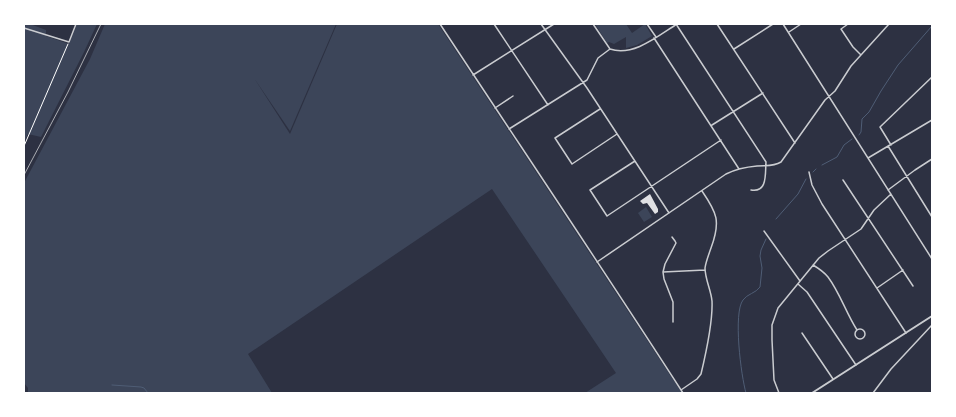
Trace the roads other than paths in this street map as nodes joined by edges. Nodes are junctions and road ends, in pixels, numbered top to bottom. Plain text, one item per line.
1 (76, 24) edge
2 (440, 24) edge
3 (494, 24) edge
4 (541, 24) edge
5 (554, 24) edge
6 (593, 24) edge
7 (647, 24) edge
8 (676, 24) edge
9 (717, 24) edge
10 (773, 24) edge
11 (783, 24) edge
12 (801, 24) edge
13 (848, 24) edge
14 (889, 24) edge
15 (24, 28) edge
16 (545, 30) junction
17 (788, 32) junction
18 (655, 37) junction
19 (610, 49) junction
20 (734, 49) junction
21 (512, 51) junction
22 (861, 55) junction
23 (473, 75) junction
24 (932, 77) edge
25 (583, 83) junction
26 (763, 93) junction
27 (514, 96) dead end
28 (829, 96) junction
29 (548, 105) junction
30 (495, 108) junction
31 (600, 108) junction
32 (733, 112) junction
33 (932, 120) edge
34 (712, 126) junction
35 (510, 130) junction
36 (618, 134) junction
37 (721, 140) junction
38 (795, 143) junction
39 (890, 146) junction
40 (868, 158) junction
41 (932, 159) edge
42 (635, 161) junction
43 (766, 166) junction
44 (739, 169) junction
45 (809, 172) dead end
46 (906, 176) junction
47 (844, 180) dead end
48 (652, 187) junction
49 (751, 190) dead end
50 (888, 190) junction
51 (702, 191) junction
52 (891, 194) junction
53 (669, 213) junction
54 (932, 217) edge
55 (869, 218) junction
56 (764, 231) dead end
57 (672, 236) dead end
58 (845, 240) junction
59 (932, 259) edge
60 (597, 262) junction
61 (813, 265) junction
62 (705, 270) junction
63 (903, 270) junction
64 (663, 272) junction
65 (800, 281) junction
66 (797, 284) junction
67 (913, 286) dead end
68 (876, 288) junction
69 (932, 316) edge
70 (673, 322) dead end
71 (932, 325) edge
72 (857, 330) junction
73 (802, 333) dead end
74 (906, 333) junction
75 (856, 365) junction
76 (834, 380) junction
77 (681, 390) junction
78 (683, 393) edge
79 (779, 393) edge
80 (812, 393) edge
81 (873, 393) edge

1 - 15 street
2 - 23 street
3 - 21 street
4 - 16 street
5 - 16 street
6 - 19 street
7 - 18 street
8 - 18 street
8 - 32 street
9 - 20 street
10 - 20 street
11 - 17 street
12 - 17 street
13 - 22 street
14 - 22 street
16 - 21 street
16 - 25 street
17 - 28 street
18 - 19 street
18 - 34 street
19 - 25 street
20 - 26 street
21 - 23 street
21 - 29 street
22 - 28 street
23 - 30 street
24 - 39 street
25 - 29 street
25 - 31 street
26 - 32 street
26 - 38 street
27 - 30 street
28 - 38 street
28 - 40 street
29 - 35 street
30 - 35 street
31 - 36 street
31 - 36 street
32 - 34 street
32 - 43 street
33 - 39 street
34 - 37 street
35 - 60 street
36 - 42 street
37 - 44 street
37 - 48 street
38 - 43 street
39 - 40 street
39 - 46 street
40 - 50 street
41 - 46 street
42 - 48 street
42 - 48 street
43 - 44 street
43 - 49 street
44 - 51 street
45 - 58 street
46 - 50 street
46 - 54 street
47 - 55 street
48 - 53 street
50 - 52 street
51 - 53 street
51 - 62 street
52 - 55 street
52 - 59 street
53 - 60 street
55 - 58 street
55 - 63 street
56 - 65 street
57 - 64 street
58 - 61 street
58 - 68 street
60 - 77 street
61 - 65 street
61 - 72 street
62 - 64 street
62 - 77 street
63 - 67 street
63 - 68 street
64 - 70 street
65 - 66 street
66 - 75 street
66 - 79 street
68 - 74 street
69 - 74 street
71 - 81 street
72 - 72 street
73 - 76 street
74 - 75 street
75 - 76 street
76 - 80 street
77 - 78 street

